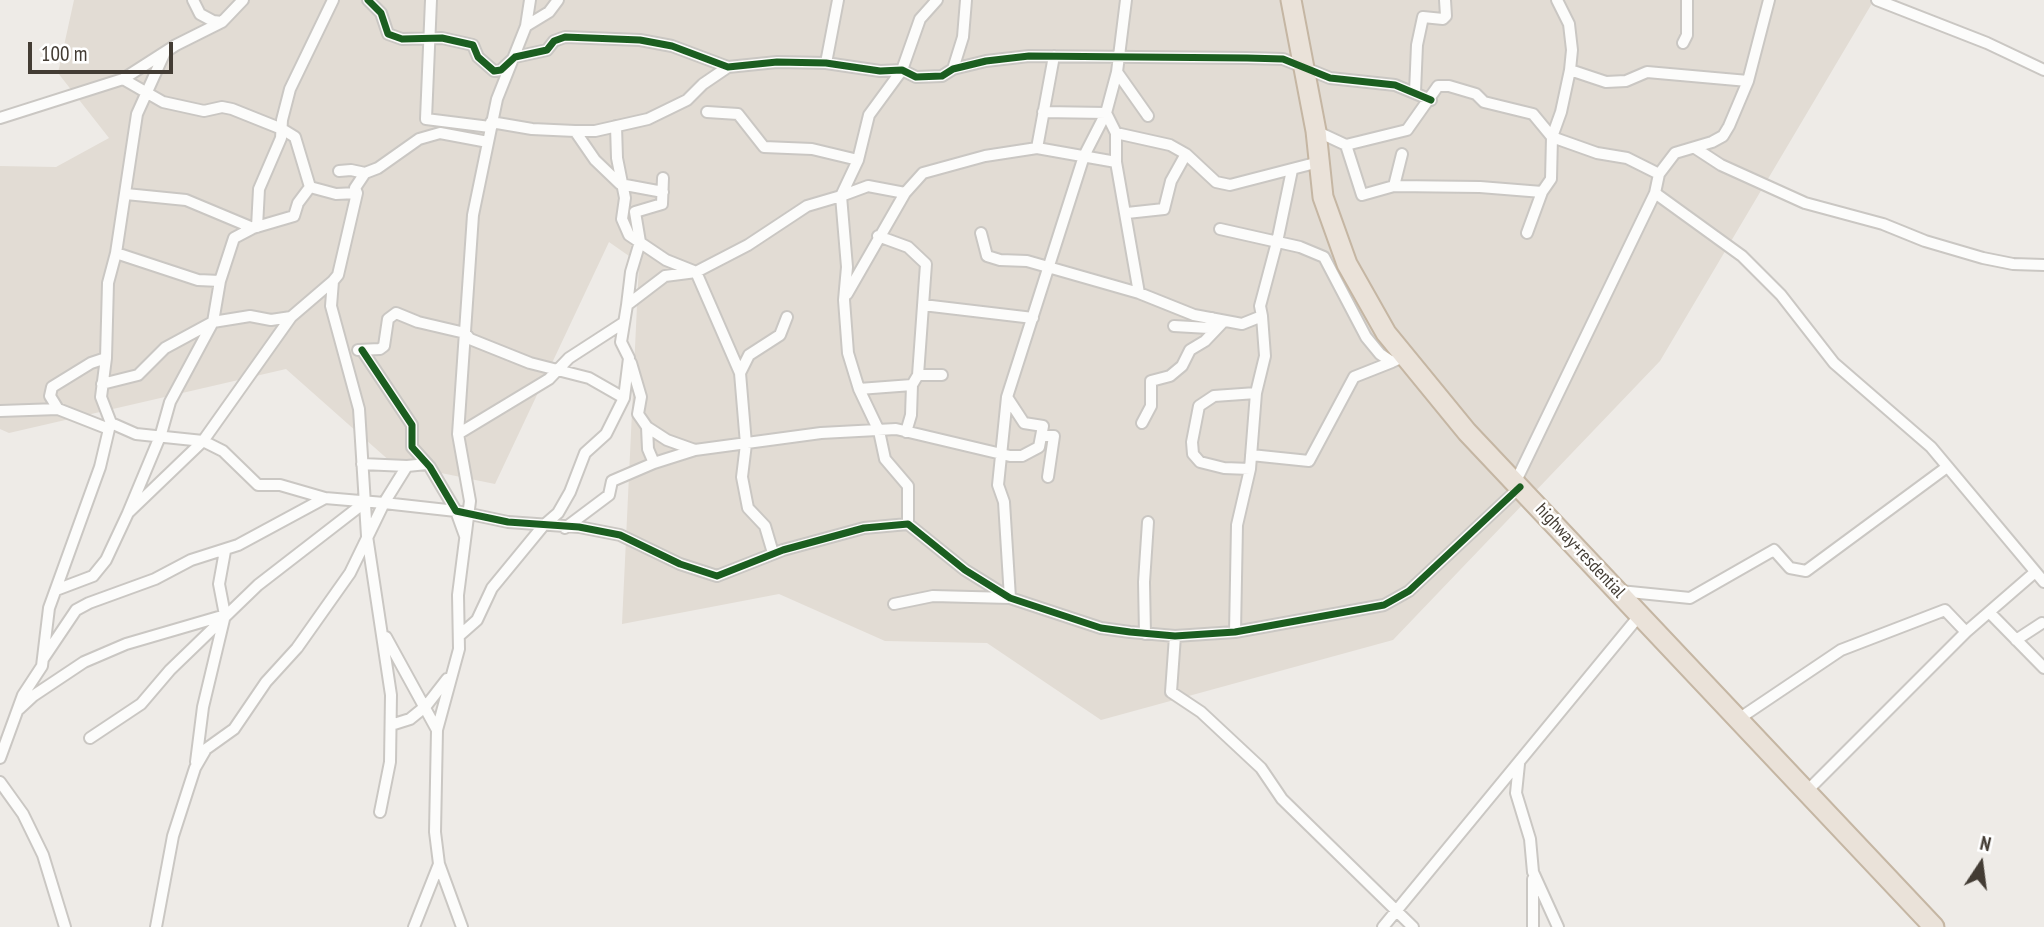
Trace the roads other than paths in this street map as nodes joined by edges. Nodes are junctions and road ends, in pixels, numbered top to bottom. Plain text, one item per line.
1 (194, 0) edge
2 (243, 0) edge
3 (333, 0) edge
4 (369, 0) edge
5 (431, 0) edge
6 (530, 0) edge
7 (558, 0) edge
8 (838, 0) edge
9 (937, 0) edge
10 (966, 0) edge
11 (1126, 0) edge
12 (1292, 0) edge
13 (1445, 0) edge
14 (1558, 0) edge
15 (1686, 0) edge
16 (1769, 0) edge
17 (1877, 0) edge
18 (1895, 3) edge
19 (222, 22) junction
20 (526, 26) junction
21 (429, 37) junction
22 (1683, 43) dead end
23 (165, 52) junction
24 (1054, 56) junction
25 (515, 57) junction
26 (1118, 57) junction
27 (826, 63) junction
28 (729, 66) junction
29 (1305, 68) junction
30 (953, 69) junction
31 (902, 70) junction
32 (1570, 70) junction
33 (2044, 70) edge
34 (1117, 72) junction
35 (123, 79) junction
36 (1748, 80) junction
37 (146, 92) junction
38 (1415, 92) junction
39 (1431, 100) junction
40 (707, 111) dead end
41 (1043, 112) junction
42 (1106, 113) junction
43 (1148, 116) dead end
44 (0, 118) edge
45 (490, 124) junction
46 (616, 126) junction
47 (282, 129) junction
48 (575, 131) junction
49 (1316, 131) junction
50 (1116, 133) junction
51 (1552, 137) junction
52 (488, 142) junction
53 (1346, 145) junction
54 (1037, 148) junction
55 (1695, 148) junction
56 (1675, 153) junction
57 (1186, 154) junction
58 (1402, 154) dead end
59 (1084, 156) junction
60 (858, 160) junction
61 (1116, 162) junction
62 (1319, 162) junction
63 (1643, 164) junction
64 (1292, 170) junction
65 (339, 171) dead end
66 (365, 173) junction
67 (1659, 174) junction
68 (663, 178) dead end
69 (620, 184) junction
70 (1394, 186) junction
71 (310, 187) junction
72 (663, 192) junction
73 (1542, 192) junction
74 (358, 193) junction
75 (905, 193) junction
76 (1655, 193) junction
77 (126, 194) junction
78 (841, 196) junction
79 (1127, 213) junction
80 (255, 227) junction
81 (1220, 229) dead end
82 (981, 233) dead end
83 (1527, 233) dead end
84 (878, 236) junction
85 (640, 242) junction
86 (1278, 242) junction
87 (116, 253) junction
88 (2044, 265) edge
89 (1049, 268) junction
90 (696, 272) junction
91 (220, 281) junction
92 (334, 281) junction
93 (1139, 293) junction
94 (844, 300) junction
95 (627, 304) junction
96 (923, 305) junction
97 (1262, 316) junction
98 (291, 317) junction
99 (787, 317) dead end
100 (1034, 318) junction
101 (1212, 318) junction
102 (1224, 321) junction
103 (213, 322) junction
104 (623, 323) junction
105 (1174, 327) dead end
106 (466, 333) junction
107 (345, 350) junction
108 (362, 350) junction
109 (106, 358) junction
110 (629, 358) junction
111 (1398, 359) junction
112 (556, 369) junction
113 (740, 373) junction
114 (918, 374) junction
115 (942, 375) dead end
116 (102, 384) junction
117 (912, 386) junction
118 (859, 388) junction
119 (1256, 393) junction
120 (1007, 397) junction
121 (624, 398) junction
122 (58, 409) junction
123 (0, 411) edge
124 (1142, 423) dead end
125 (110, 426) junction
126 (647, 427) junction
127 (879, 431) junction
128 (906, 432) junction
129 (161, 434) junction
130 (458, 434) junction
131 (1043, 436) junction
132 (203, 441) junction
133 (746, 444) junction
134 (695, 450) junction
135 (1002, 454) junction
136 (1251, 455) junction
137 (654, 463) junction
138 (362, 464) junction
139 (426, 464) junction
140 (407, 466) junction
141 (1947, 467) junction
142 (1250, 469) junction
143 (1048, 477) dead end
144 (1518, 485) junction
145 (325, 498) junction
146 (364, 503) junction
147 (384, 503) junction
148 (456, 511) junction
149 (128, 513) junction
150 (469, 515) junction
151 (1148, 522) dead end
152 (908, 524) junction
153 (543, 526) junction
154 (565, 528) junction
155 (367, 536) junction
156 (466, 538) junction
157 (225, 551) junction
158 (773, 553) junction
159 (2034, 573) junction
160 (2044, 583) edge
161 (56, 590) junction
162 (1620, 591) junction
163 (1010, 598) junction
164 (894, 604) dead end
165 (1989, 612) junction
166 (225, 615) junction
167 (1639, 615) junction
168 (2042, 623) dead end
169 (383, 632) junction
170 (1235, 632) junction
171 (1966, 632) junction
172 (1145, 634) junction
173 (460, 635) junction
174 (1175, 636) junction
175 (2016, 640) junction
176 (43, 659) junction
177 (2044, 668) edge
178 (452, 673) junction
179 (426, 706) junction
180 (18, 710) junction
181 (1737, 720) junction
182 (391, 725) junction
183 (438, 730) junction
184 (90, 738) dead end
185 (0, 758) edge
186 (1520, 762) junction
187 (195, 768) junction
188 (0, 782) edge
189 (1806, 792) junction
190 (380, 812) dead end
191 (439, 864) junction
192 (1533, 872) junction
193 (1398, 910) junction
194 (65, 927) edge
195 (156, 927) edge
196 (414, 927) edge
197 (461, 927) edge
198 (1383, 927) edge
199 (1412, 927) edge
200 (1533, 927) edge
201 (1558, 927) edge
202 (1934, 927) edge

1 - 19 street
2 - 19 street
3 - 47 street
4 - 21 street
5 - 21 street
6 - 20 street
7 - 20 street
8 - 27 street
9 - 31 street
10 - 30 street
11 - 26 street
12 - 29 highway, highway+resdential
13 - 38 street
14 - 32 street
15 - 22 street
16 - 36 street
17 - 18 street
18 - 33 street
19 - 23 street
20 - 25 street
21 - 25 street
21 - 45 street
23 - 35 street
23 - 37 street
24 - 26 street
24 - 30 street
24 - 41 street
25 - 28 street
25 - 45 street
26 - 29 street
26 - 34 street
27 - 28 street
27 - 31 street
28 - 46 street
29 - 38 street
29 - 49 highway, highway+resdential
30 - 31 street
31 - 60 street
32 - 36 street
32 - 51 street
34 - 42 street
34 - 43 street
35 - 37 street
35 - 44 street
36 - 55 street
37 - 47 street
37 - 77 street
38 - 39 street
39 - 51 street
39 - 53 street
40 - 60 street
41 - 42 street
41 - 54 street
42 - 50 street
42 - 59 street
45 - 48 street
45 - 52 street
46 - 48 street
46 - 69 street
47 - 71 street
47 - 80 street
48 - 69 street
49 - 53 street
49 - 62 highway, highway+resdential
50 - 57 street
50 - 61 street
51 - 63 street
51 - 73 street
52 - 66 street
52 - 106 street
53 - 70 street
54 - 59 street
54 - 75 street
55 - 56 street
55 - 88 street
56 - 63 street
56 - 67 street
57 - 64 street
57 - 79 street
58 - 70 street
59 - 61 street
59 - 89 street
60 - 78 street
61 - 79 street
62 - 64 street
62 - 111 highway, highway+resdential
63 - 67 street
64 - 86 street
65 - 66 street
66 - 74 street
67 - 76 street
68 - 72 street
69 - 72 street
69 - 85 street
70 - 73 street
71 - 74 street
71 - 80 street
72 - 85 street
73 - 83 street
74 - 92 street
75 - 78 street
75 - 84 street
76 - 141 street
76 - 144 street
77 - 80 street
77 - 87 street
78 - 90 street
78 - 94 street
79 - 93 street
80 - 91 street
81 - 86 street
82 - 89 street
84 - 94 street
84 - 96 street
85 - 90 street
85 - 95 street
86 - 97 street
86 - 111 street
87 - 91 street
87 - 109 street
89 - 93 street
89 - 100 street
90 - 95 street
90 - 113 street
91 - 103 street
92 - 98 street
92 - 107 street
93 - 101 street
94 - 118 street
95 - 104 street
96 - 100 street
96 - 114 street
97 - 102 street
97 - 119 street
98 - 103 street
98 - 132 street
99 - 113 street
100 - 120 street
101 - 102 street
101 - 105 street
102 - 124 street
103 - 116 street
103 - 129 street
104 - 110 street
104 - 112 street
106 - 108 street
106 - 112 street
106 - 130 street
107 - 108 street
107 - 138 street
108 - 139 street
109 - 116 street
109 - 122 street
110 - 121 street
110 - 126 street
111 - 136 street
111 - 144 highway, highway+resdential
112 - 121 street
112 - 130 street
113 - 133 street
114 - 115 street
114 - 117 street
116 - 125 street
117 - 118 street
117 - 128 street
118 - 127 street
119 - 136 street
119 - 142 street
120 - 131 street
120 - 135 street
121 - 153 street
122 - 123 street
122 - 125 street
125 - 129 street
125 - 161 street
126 - 134 street
126 - 137 street
127 - 128 street
127 - 133 street
127 - 152 street
128 - 135 street
129 - 132 street
129 - 149 street
130 - 150 street
131 - 135 street
131 - 143 street
132 - 145 street
132 - 149 street
133 - 134 street
133 - 158 street
134 - 137 street
135 - 163 street
136 - 142 street
137 - 154 street
138 - 140 street
138 - 146 street
139 - 140 street
139 - 148 street
140 - 147 street
141 - 159 street
141 - 162 street
142 - 170 street
144 - 162 highway, highway+resdential
144 - 170 street
145 - 146 street
145 - 157 street
146 - 147 street
146 - 155 street
146 - 166 street
147 - 148 street
147 - 155 street
148 - 150 street
148 - 156 street
149 - 161 street
150 - 153 street
150 - 156 street
151 - 172 street
152 - 158 street
152 - 163 street
153 - 154 street
153 - 173 street
154 - 158 street
155 - 169 street
155 - 187 street
156 - 173 street
157 - 166 street
157 - 176 street
159 - 160 street
159 - 165 street
161 - 176 street
162 - 167 highway, highway+resdential
163 - 164 street
163 - 172 street
165 - 171 street
165 - 175 street
166 - 180 street
166 - 184 street
166 - 187 street
167 - 181 highway, highway+resdential
167 - 186 street
168 - 175 street
169 - 179 street
169 - 182 street
170 - 174 street
171 - 181 street
171 - 189 street
172 - 174 street
173 - 178 street
174 - 193 street
175 - 177 street
176 - 180 street
178 - 179 street
178 - 183 street
179 - 182 street
179 - 183 street
180 - 185 street
181 - 189 highway, highway+resdential
182 - 190 street
183 - 191 street
186 - 192 street
186 - 193 street
187 - 195 street
188 - 194 street
189 - 202 highway, highway+resdential
191 - 196 street
191 - 197 street
192 - 200 street
192 - 201 street
193 - 198 street
193 - 199 street

